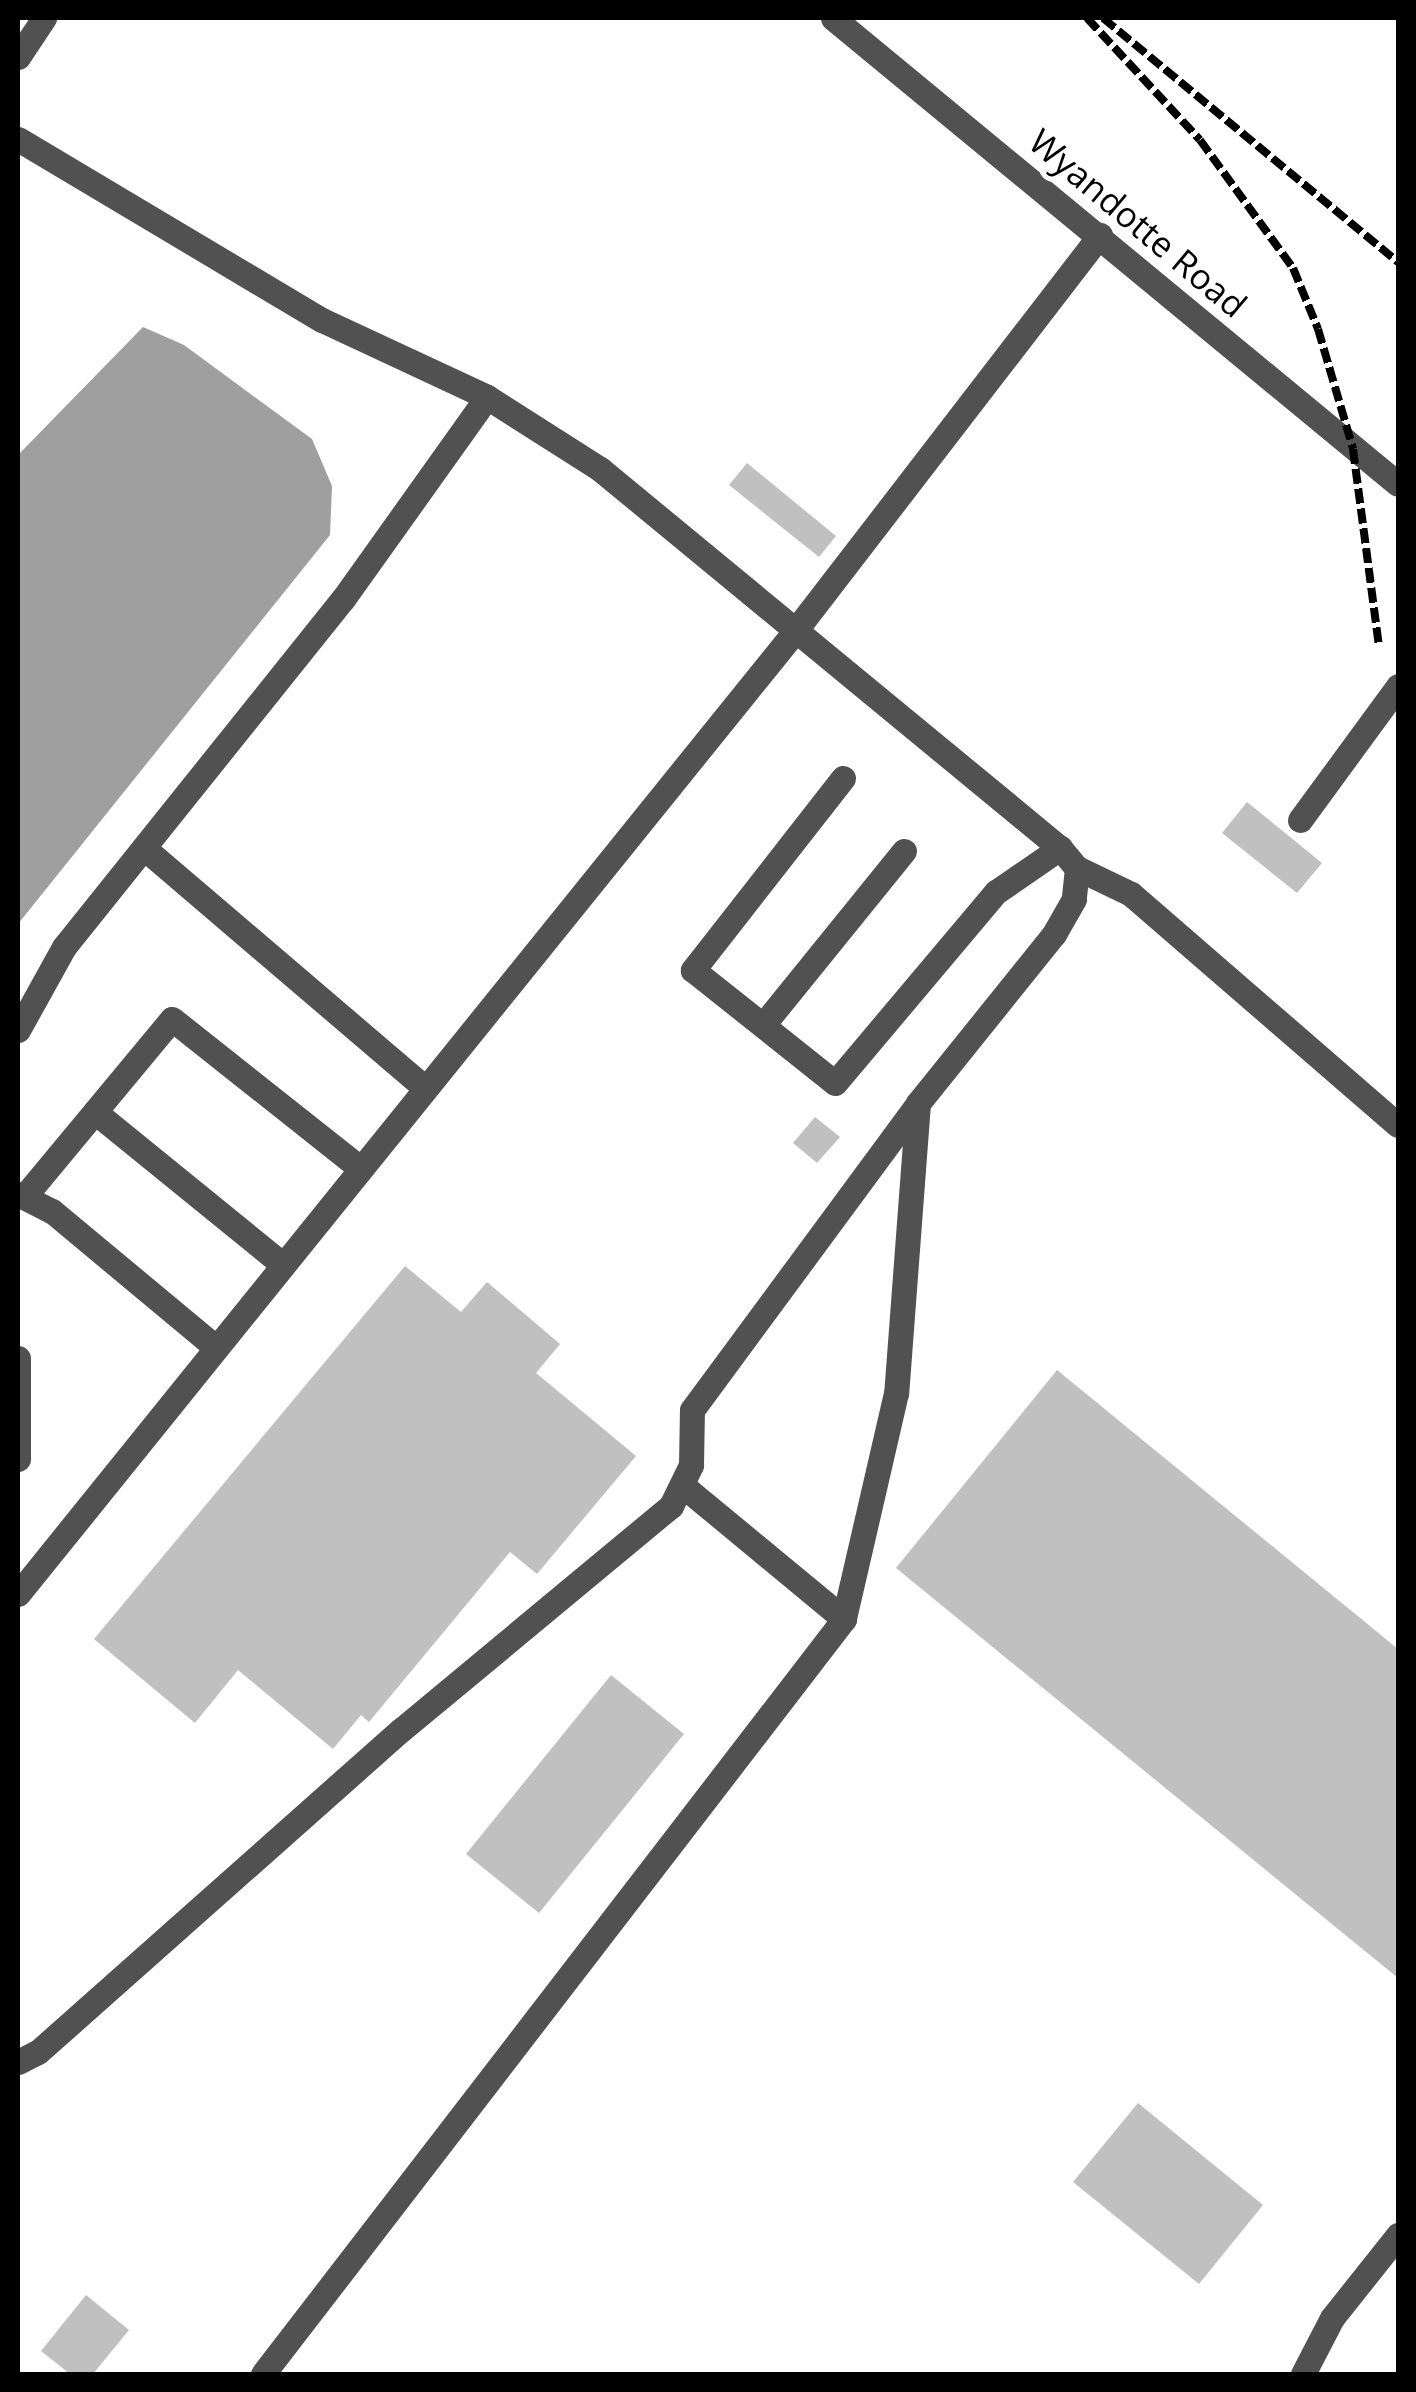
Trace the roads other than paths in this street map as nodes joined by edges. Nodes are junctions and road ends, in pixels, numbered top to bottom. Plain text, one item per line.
1 (44, 18) edge
2 (833, 18) edge
3 (18, 57) edge
4 (18, 139) edge
5 (1100, 235) junction
6 (487, 397) junction
7 (1398, 484) edge
8 (795, 631) junction
9 (1398, 686) edge
10 (843, 778) dead end
11 (1300, 820) dead end
12 (144, 848) junction
13 (904, 851) dead end
14 (1068, 858) junction
15 (763, 1025) junction
16 (18, 1030) edge
17 (424, 1087) junction
18 (918, 1103) junction
19 (94, 1112) junction
20 (1398, 1124) edge
21 (359, 1167) junction
22 (21, 1196) edge
23 (282, 1264) junction
24 (215, 1347) junction
25 (18, 1358) edge
26 (18, 1459) edge
27 (683, 1486) junction
28 (18, 1594) edge
29 (844, 1619) junction
30 (18, 2062) edge
31 (1398, 2235) edge
32 (263, 2374) edge
33 (1303, 2374) edge

1 - 3 street
2 - 5 street, Wyandotte Road
4 - 6 street
5 - 7 street, Wyandotte Road
5 - 8 street
6 - 8 street
6 - 12 street
8 - 14 street
8 - 17 street
9 - 11 street
10 - 15 street
12 - 16 street
12 - 17 street
13 - 15 street
14 - 15 street
14 - 18 street
14 - 20 street
17 - 21 street
18 - 27 street
18 - 29 street
19 - 21 street
19 - 22 street
19 - 23 street
21 - 23 street
22 - 24 street
23 - 24 street
24 - 28 street
25 - 26 street
27 - 29 street
27 - 30 street
29 - 32 street
31 - 33 street

